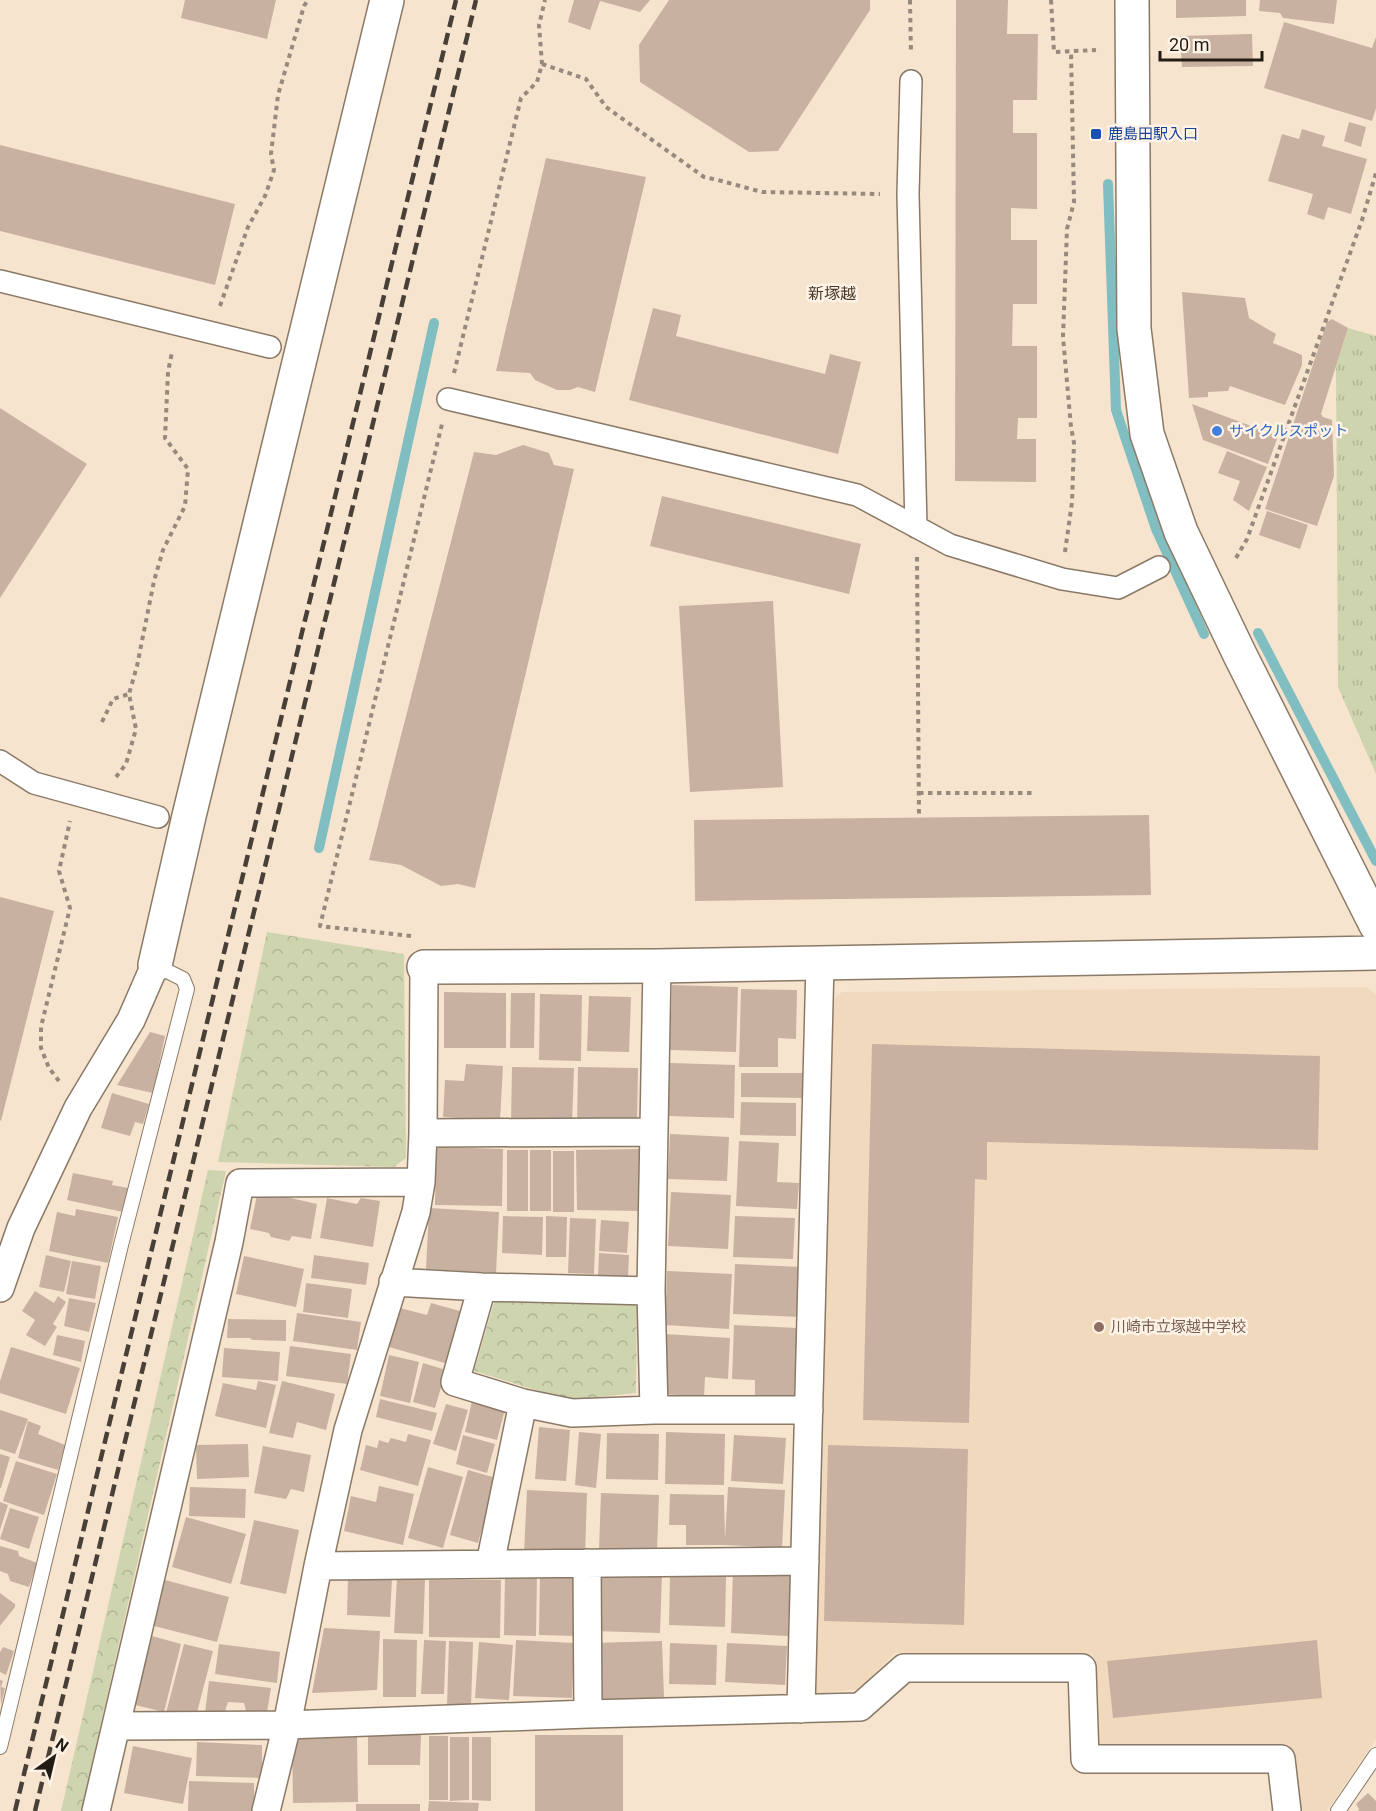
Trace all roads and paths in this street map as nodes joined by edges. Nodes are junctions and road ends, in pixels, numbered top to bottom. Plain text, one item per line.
1 (308, 0) edge
2 (387, 0) edge
3 (545, 0) edge
4 (910, 0) edge
5 (1051, 0) edge
6 (1132, 0) edge
7 (1096, 50) dead end
8 (1071, 51) junction
9 (542, 64) junction
10 (911, 81) joint
11 (1376, 173) edge
12 (908, 194) junction
13 (0, 281) edge
14 (178, 325) junction
15 (211, 333) junction
16 (270, 347) dead end
17 (448, 399) junction
18 (916, 526) junction
19 (1236, 558) dead end
20 (1159, 567) dead end
21 (1062, 579) junction
22 (129, 694) junction
23 (102, 722) dead end
24 (0, 761) edge
25 (919, 793) junction
26 (1035, 793) dead end
27 (77, 794) junction
28 (99, 800) junction
29 (919, 817) dead end
30 (158, 818) dead end
31 (1376, 926) edge
32 (420, 952) junction
33 (1376, 953) edge
34 (820, 963) junction
35 (155, 965) junction
36 (657, 966) junction
37 (65, 1089) dead end
38 (654, 1131) junction
39 (423, 1133) junction
40 (421, 1182) junction
41 (393, 1282) junction
42 (482, 1287) junction
43 (0, 1288) edge
44 (651, 1291) junction
45 (523, 1403) junction
46 (654, 1410) junction
47 (809, 1410) junction
48 (805, 1561) junction
49 (587, 1563) junction
50 (490, 1564) junction
51 (318, 1566) junction
52 (801, 1709) junction
53 (588, 1714) junction
54 (287, 1725) junction
55 (117, 1726) junction
56 (0, 1747) edge
57 (1376, 1755) edge
58 (96, 1811) edge
59 (266, 1811) edge
60 (1287, 1811) edge
61 (1338, 1811) edge

1 - 15 path
2 - 35 street
3 - 9 path
4 - 10 path
5 - 8 path
6 - 31 street
7 - 8 path
8 - 21 path
9 - 12 path
9 - 17 path
10 - 12 street
11 - 19 path
12 - 18 street
13 - 14 street
14 - 15 street
14 - 22 path
15 - 16 street
17 - 18 street
17 - 32 path
18 - 21 street
18 - 25 path
20 - 21 street
22 - 23 path
22 - 28 path
24 - 27 street
25 - 26 path
25 - 29 path
27 - 28 street
27 - 37 path
28 - 30 street
32 - 36 street
32 - 39 street
33 - 34 street
34 - 36 street
34 - 47 street
35 - 43 street
35 - 56 lane
36 - 38 street
38 - 39 street
38 - 44 street
39 - 40 street
40 - 41 street
40 - 55 street
41 - 42 street
41 - 51 street
42 - 44 street
42 - 45 street
44 - 46 street
45 - 46 street
45 - 50 street
46 - 47 street
47 - 48 street
48 - 49 street
48 - 52 street
49 - 50 street
49 - 53 street
50 - 51 street
51 - 54 street
52 - 53 street
52 - 60 street
53 - 54 street
54 - 55 street
54 - 59 street
55 - 58 street
57 - 61 lane

